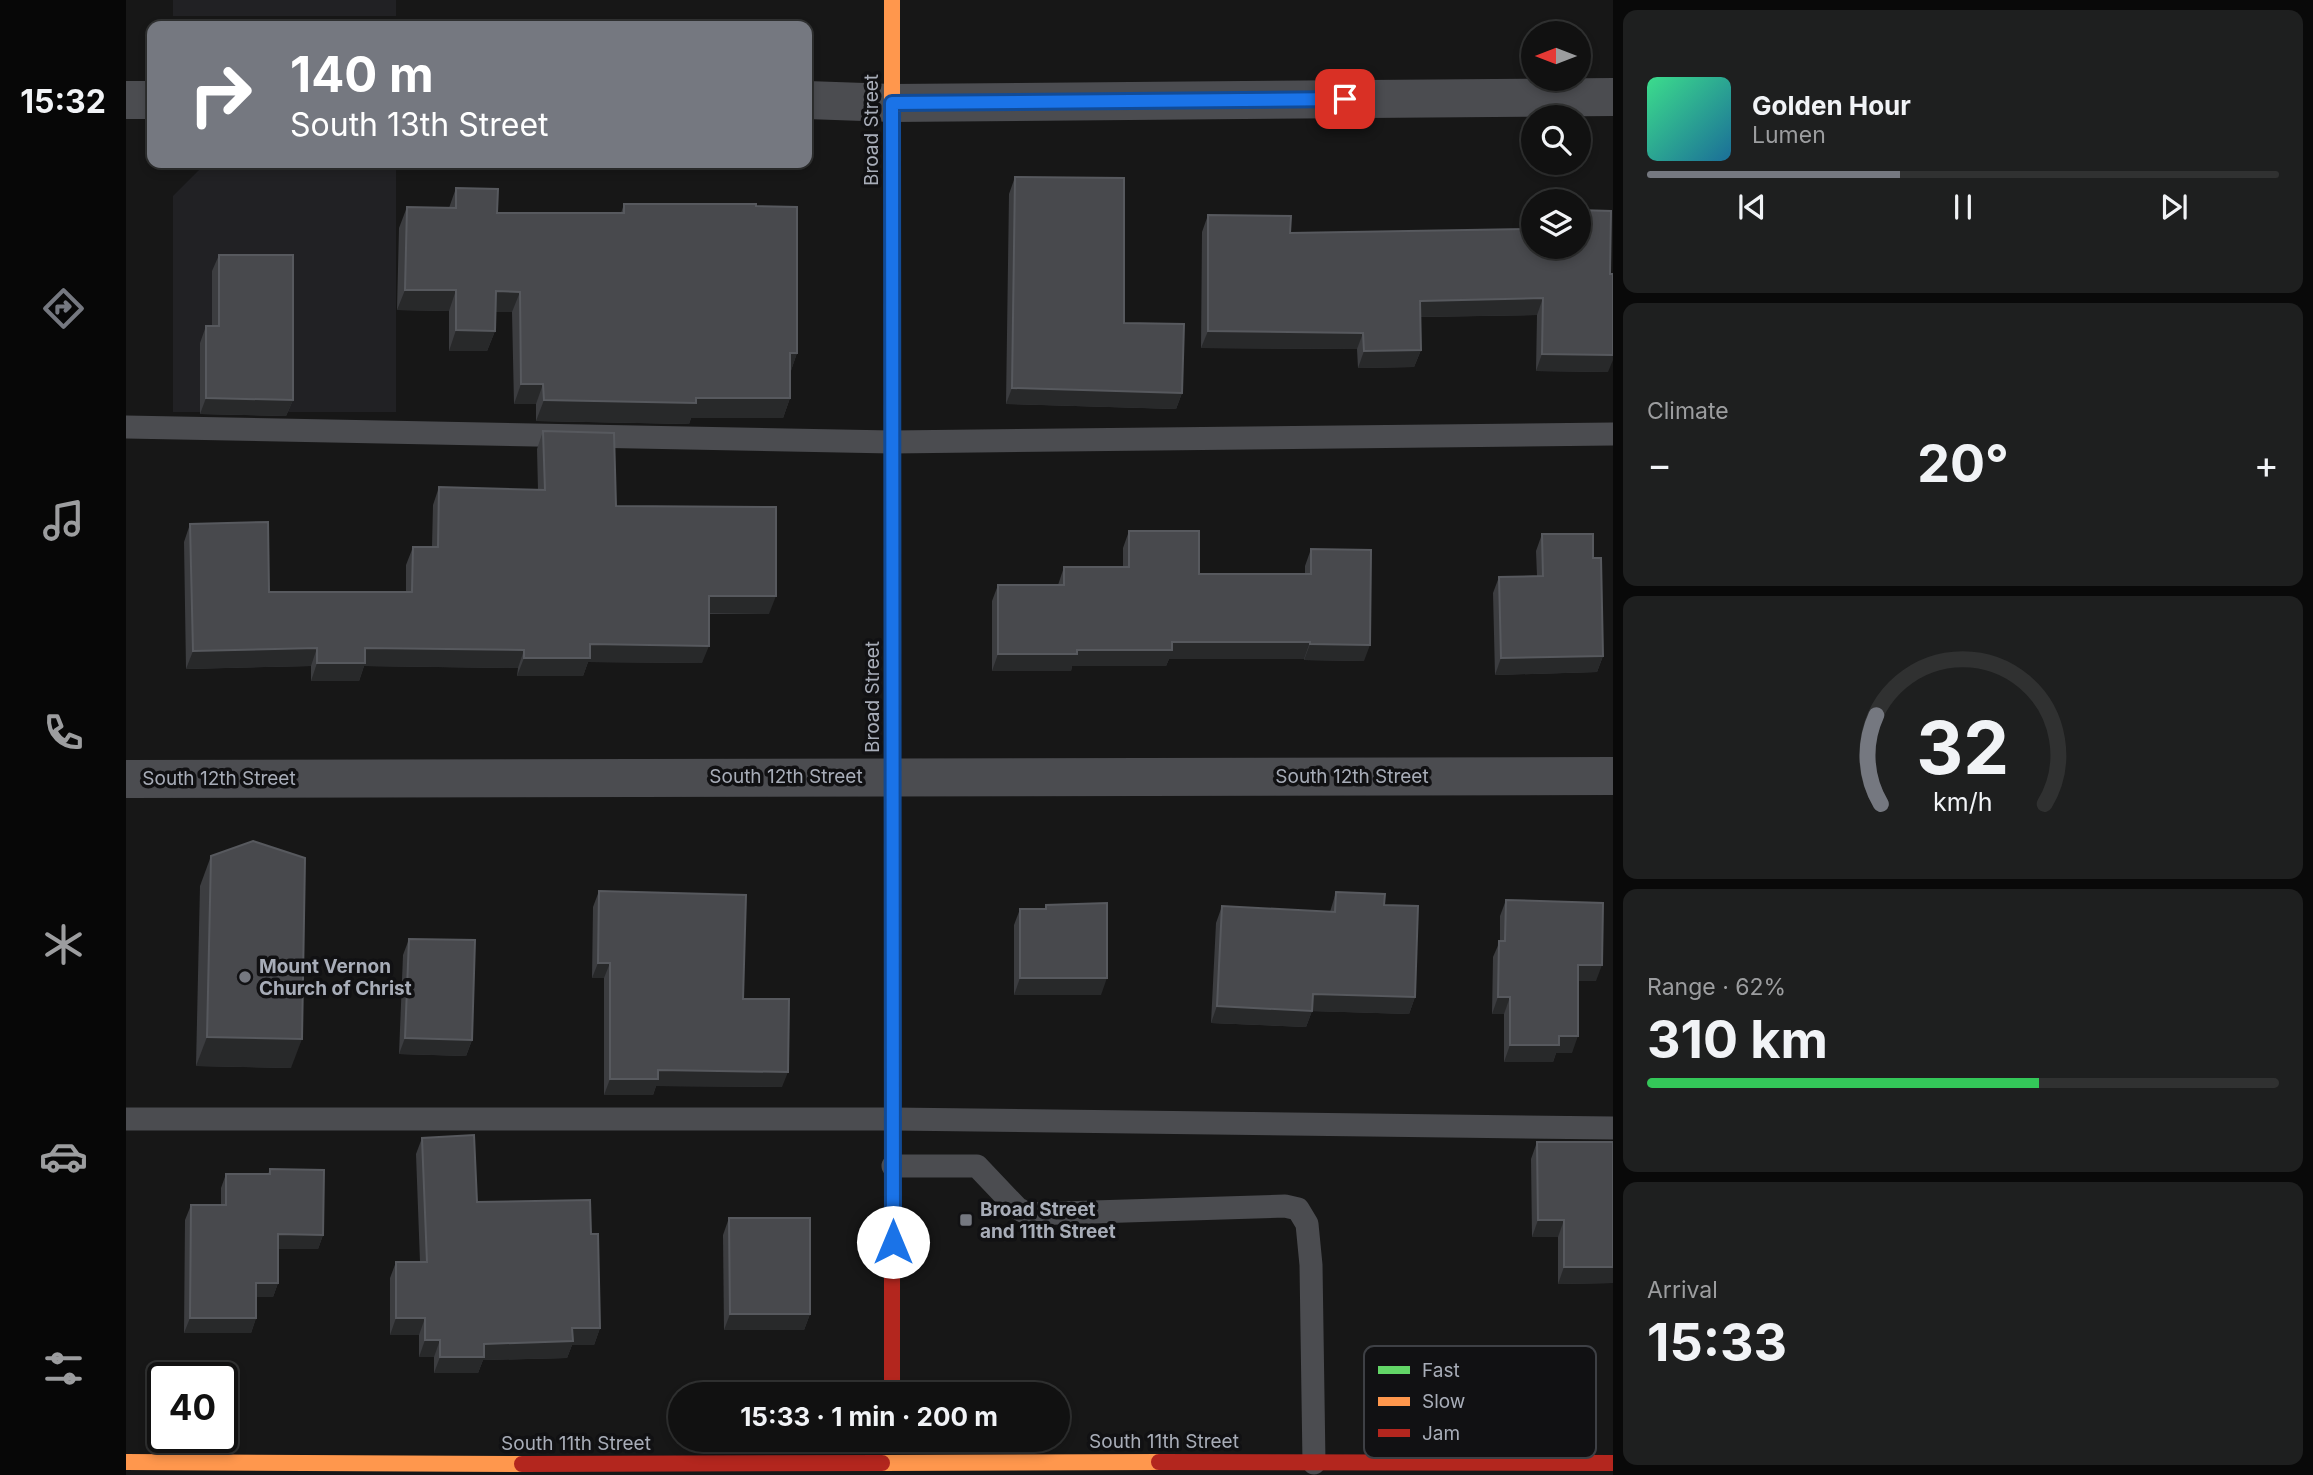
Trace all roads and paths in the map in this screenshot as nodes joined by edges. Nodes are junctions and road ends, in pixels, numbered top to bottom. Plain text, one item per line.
1 (892, 0) edge
2 (1613, 97) edge
3 (126, 100) edge
4 (147, 100) edge
5 (812, 100) edge
6 (892, 103) junction
7 (126, 427) edge
8 (1613, 434) edge
9 (892, 442) junction
10 (893, 776) junction
11 (1613, 776) edge
12 (126, 779) edge
13 (126, 1119) edge
14 (893, 1119) junction
15 (1613, 1128) edge
16 (893, 1166) junction
17 (892, 1382) edge
18 (126, 1462) edge
19 (892, 1463) edge
20 (1314, 1463) junction
21 (1613, 1464) edge

1 - 6 street, Broad Street
2 - 6 street
3 - 4 street
5 - 6 street
6 - 9 street, Broad Street
7 - 9 lane
8 - 9 lane
9 - 10 street, Broad Street
10 - 11 street, South 12th Street
10 - 12 street, South 12th Street
10 - 14 street, Broad Street
13 - 14 lane
14 - 15 lane
14 - 16 street, Broad Street
16 - 17 street, Broad Street
16 - 20 lane
18 - 19 street, South 11th Street
19 - 20 street, South 11th Street
20 - 21 street, South 11th Street

